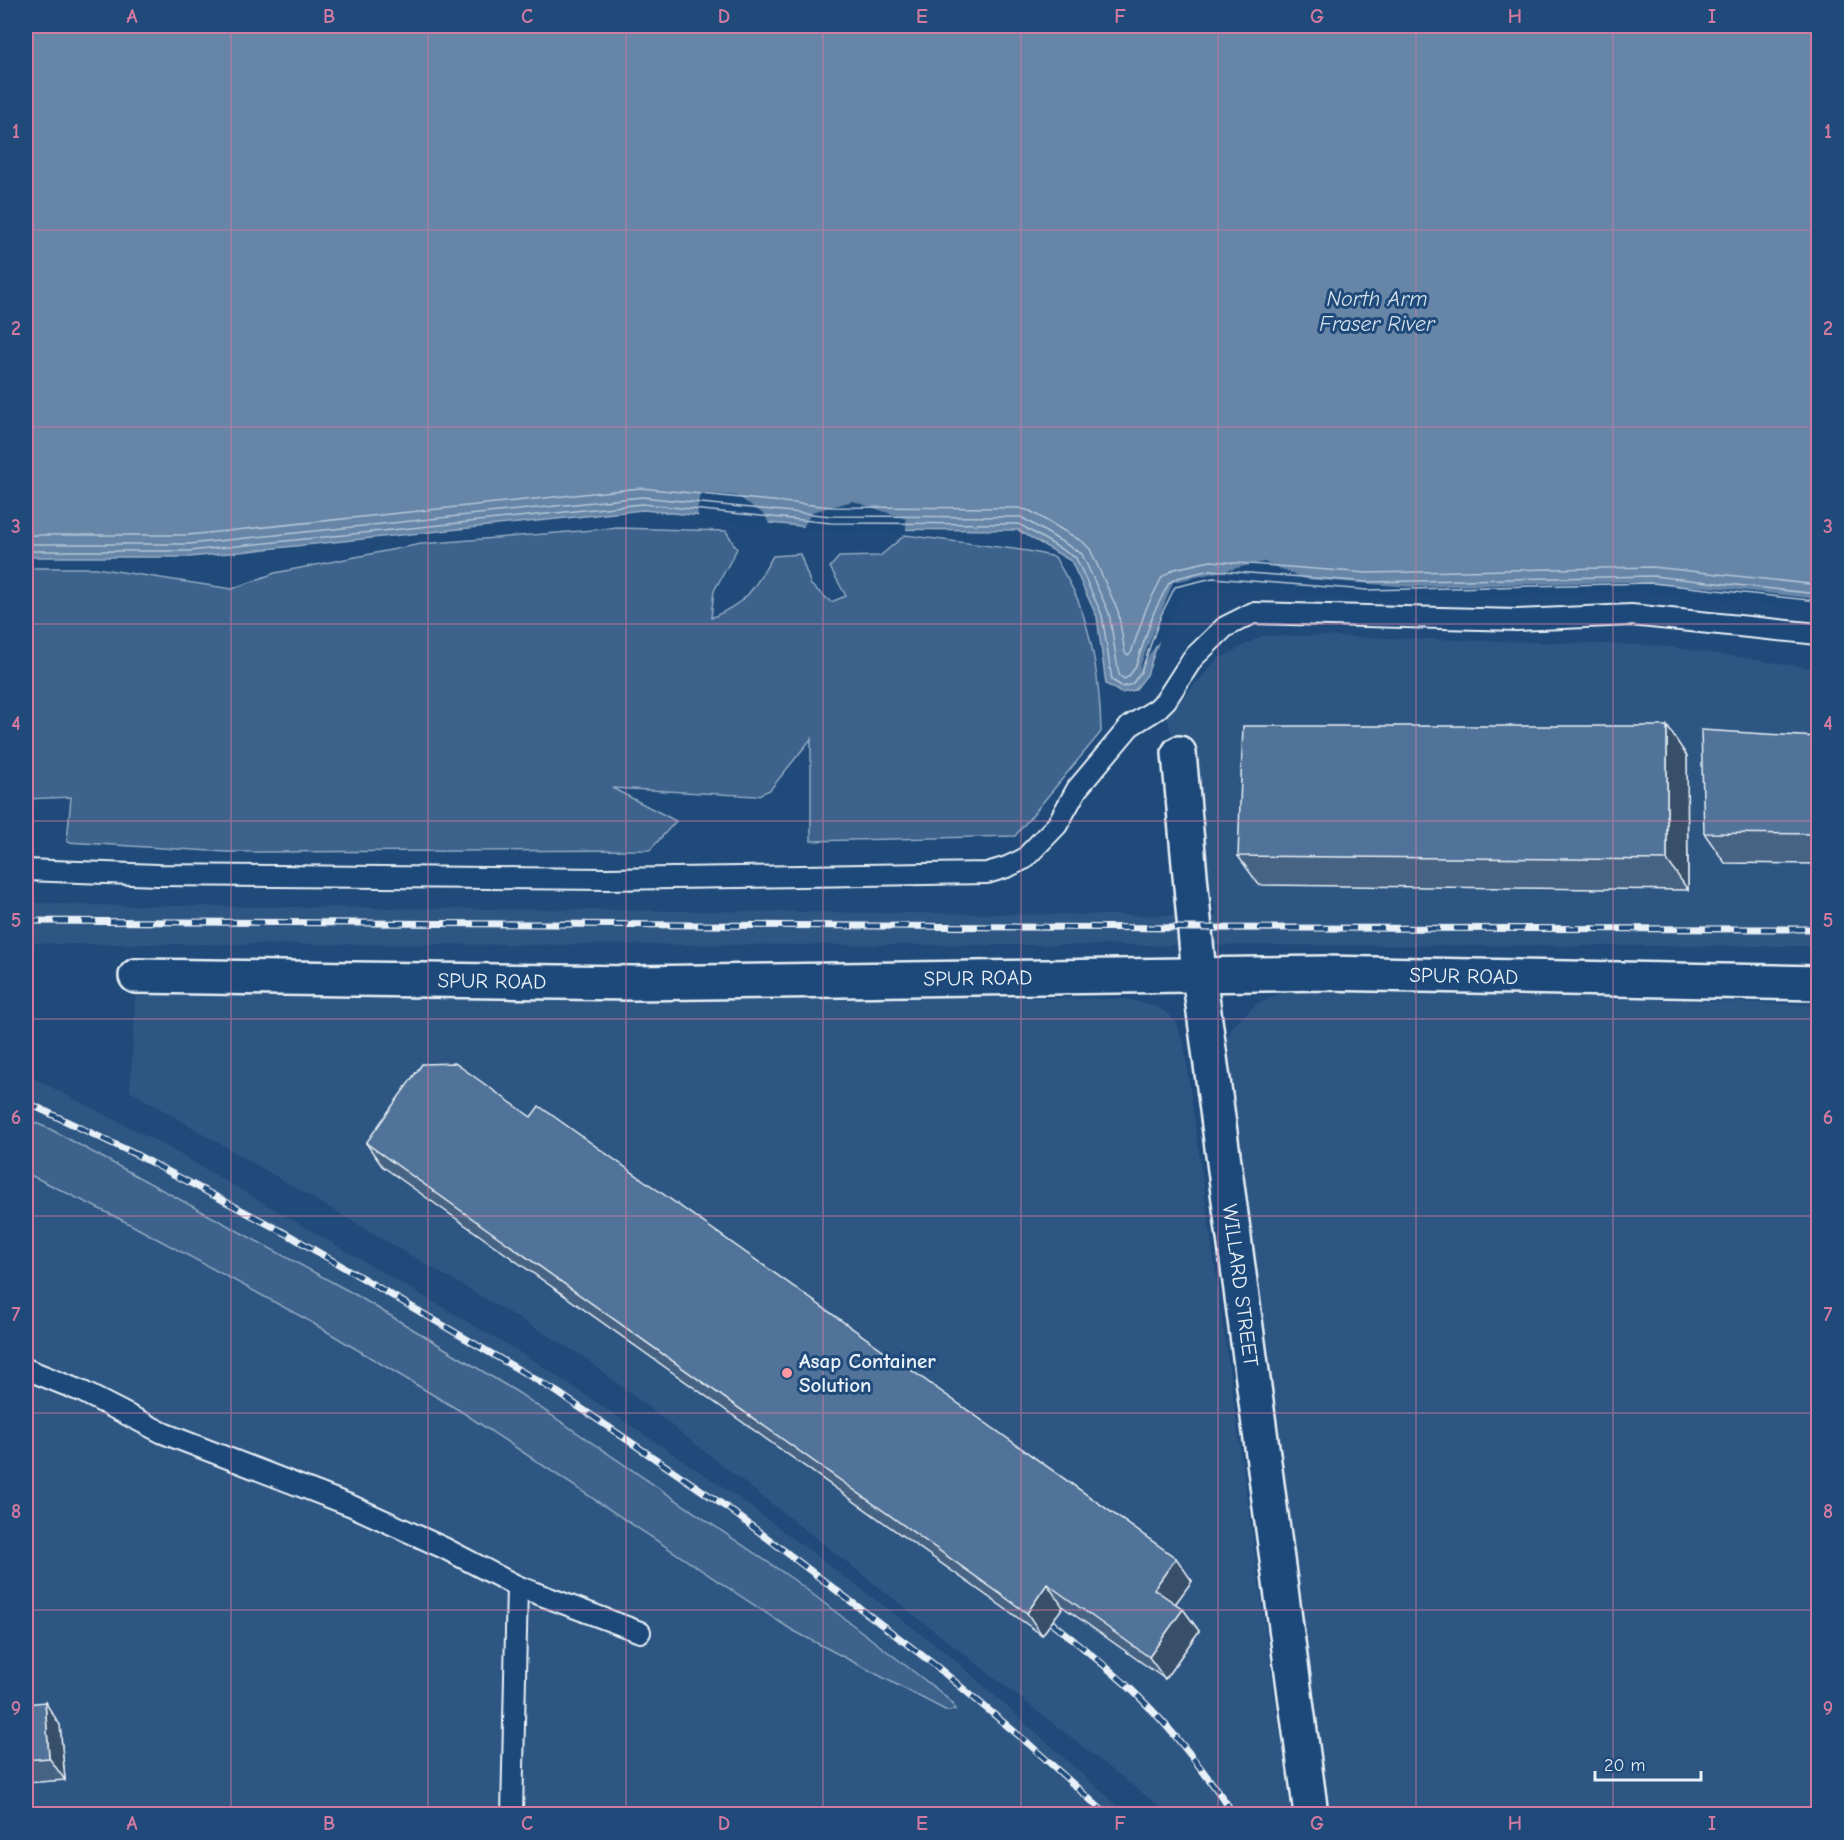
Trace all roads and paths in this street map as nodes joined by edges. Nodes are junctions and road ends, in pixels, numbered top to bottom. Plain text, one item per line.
1 (1818, 634) edge
2 (1179, 753) dead end
3 (26, 870) edge
4 (1199, 975) junction
5 (136, 976) dead end
6 (1818, 982) edge
7 (26, 1369) edge
8 (517, 1586) junction
9 (640, 1632) dead end
10 (512, 1815) edge
11 (1311, 1815) edge

1 - 3 lane
2 - 4 street, WILLARD STREET
4 - 5 street, SPUR ROAD
4 - 6 street, SPUR ROAD
4 - 11 street, WILLARD STREET
7 - 8 lane
8 - 9 lane
8 - 10 lane

